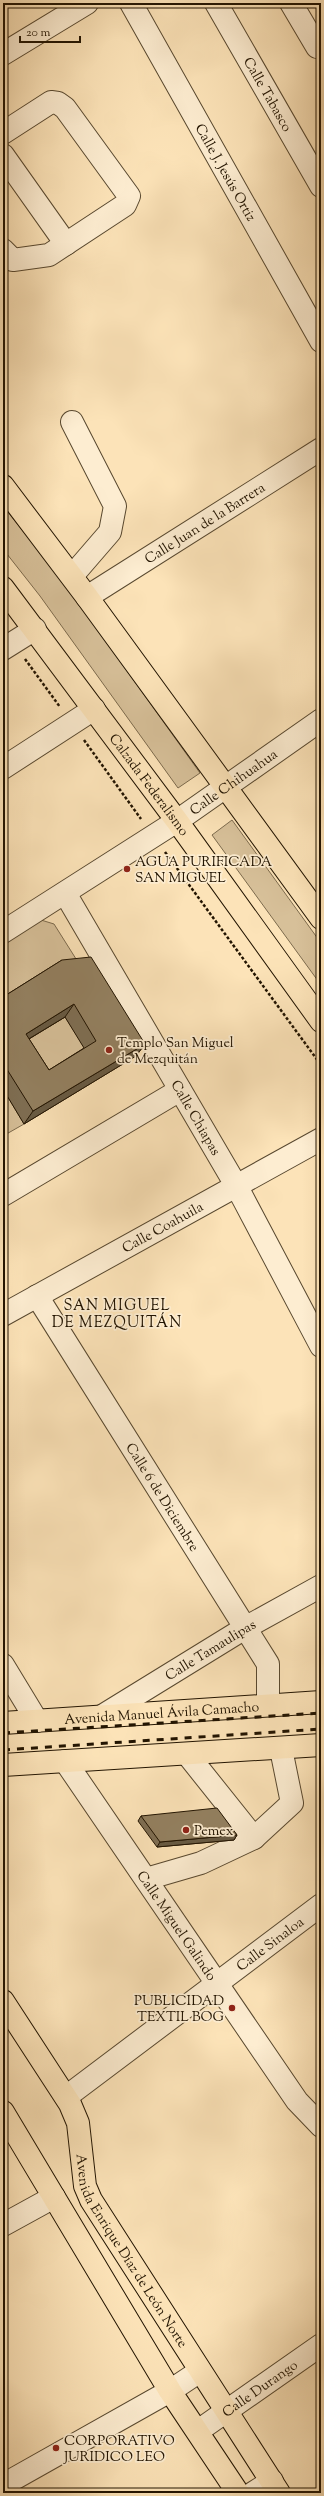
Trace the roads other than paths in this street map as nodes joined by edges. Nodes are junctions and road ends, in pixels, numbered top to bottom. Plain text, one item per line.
1 (88, 3) edge
2 (131, 3) edge
3 (216, 3) edge
4 (291, 3) edge
5 (317, 47) dead end
6 (5, 48) edge
7 (3, 133) edge
8 (3, 155) edge
9 (321, 186) edge
10 (66, 244) junction
11 (3, 250) edge
12 (321, 341) edge
13 (72, 422) dead end
14 (321, 449) edge
15 (3, 486) edge
16 (72, 576) junction
17 (3, 588) edge
18 (87, 597) junction
19 (35, 630) junction
20 (3, 649) edge
21 (94, 709) junction
22 (321, 720) edge
23 (3, 768) edge
24 (225, 786) junction
25 (177, 821) junction
26 (65, 893) junction
27 (321, 918) edge
28 (3, 932) edge
29 (321, 1021) edge
30 (180, 1090) junction
31 (321, 1140) edge
32 (237, 1187) junction
33 (3, 1196) edge
34 (37, 1296) junction
35 (3, 1315) edge
36 (321, 1346) edge
37 (321, 1586) edge
38 (245, 1628) junction
39 (3, 1665) edge
40 (321, 1702) edge
41 (268, 1704) junction
42 (102, 1716) junction
43 (37, 1721) junction
44 (3, 1723) edge
45 (321, 1745) edge
46 (282, 1748) junction
47 (187, 1754) junction
48 (65, 1761) junction
49 (3, 1765) edge
50 (254, 1838) junction
51 (146, 1879) junction
52 (321, 1905) edge
53 (218, 1983) junction
54 (3, 2001) edge
55 (66, 2097) junction
56 (3, 2112) edge
57 (321, 2126) edge
58 (54, 2197) junction
59 (3, 2225) edge
60 (321, 2345) edge
61 (200, 2371) junction
62 (170, 2391) junction
63 (227, 2412) junction
64 (198, 2431) junction
65 (3, 2485) edge
66 (275, 2487) edge
67 (238, 2493) edge
68 (253, 2493) edge

1 - 6 street
2 - 12 street, Calle J. Jesús Ortiz
3 - 9 street, Calle Tabasco
4 - 5 street
7 - 10 street
8 - 10 street
10 - 11 street
13 - 16 street
14 - 18 street, Calle Juan de la Barrera
15 - 16 main road
16 - 18 main road
17 - 19 main road, Calzada Federalismo
18 - 24 main road
19 - 20 street
19 - 21 main road, Calzada Federalismo
21 - 23 street
21 - 25 main road, Calzada Federalismo
22 - 24 street, Calle Chihuahua
24 - 25 street, Calle Chihuahua
24 - 27 main road
25 - 26 street, Calle Chihuahua
25 - 29 main road, Calzada Federalismo
26 - 28 street, Calle Chihuahua
26 - 30 street, Calle Chiapas
30 - 32 street, Calle Chiapas
30 - 33 street
31 - 32 street, Calle Coahuila
32 - 34 street, Calle Coahuila
32 - 36 street, Calle Chiapas
34 - 35 street, Calle Coahuila
34 - 38 street, Calle 6 de Diciembre
37 - 38 street, Calle Tamaulipas
38 - 41 street, Calle 6 de Diciembre
38 - 42 street, Calle Tamaulipas
39 - 43 street
40 - 41 main road, Avenida Manuel Ávila Camacho
41 - 42 main road, Avenida Manuel Ávila Camacho
42 - 43 main road, Avenida Manuel Ávila Camacho
43 - 44 main road, Avenida Manuel Ávila Camacho
45 - 46 main road
46 - 47 main road
46 - 50 street
47 - 48 main road
47 - 50 street
48 - 49 main road
48 - 51 street, Calle Miguel Galindo
50 - 51 street
51 - 53 street, Calle Miguel Galindo
52 - 53 street, Calle Sinaloa
53 - 55 street, Calle Sinaloa
53 - 57 street, Calle Miguel Galindo
54 - 55 main road, Avenida Enrique Díaz de León Norte
55 - 61 main road, Avenida Enrique Díaz de León Norte
56 - 58 main road
58 - 59 street
58 - 62 main road
60 - 63 street, Calle Durango
61 - 62 street
61 - 63 main road, Avenida Enrique Díaz de León Norte
62 - 64 main road
62 - 65 street
63 - 64 street, Calle Durango
63 - 66 main road, Avenida Enrique Díaz de León Norte
64 - 67 main road
66 - 68 street

